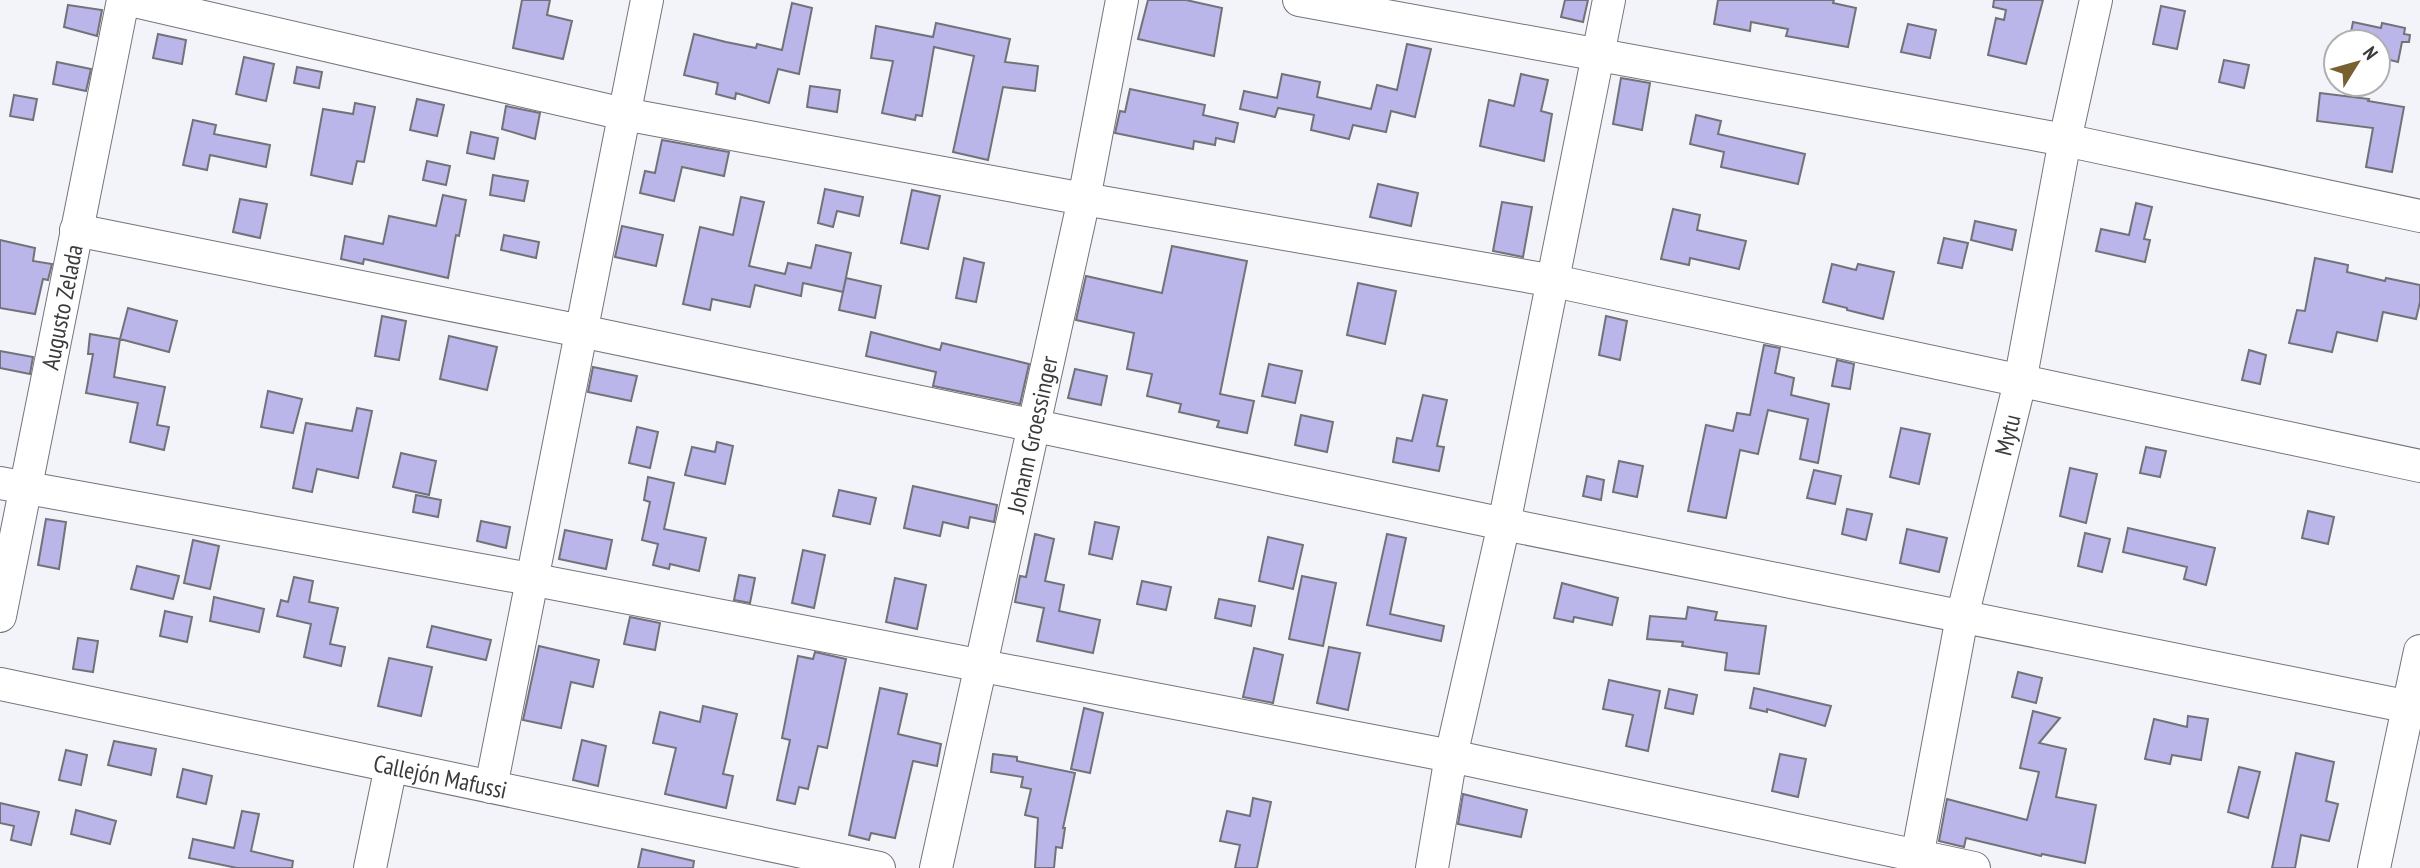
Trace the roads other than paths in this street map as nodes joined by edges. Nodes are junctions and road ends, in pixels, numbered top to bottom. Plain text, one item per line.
1 (122, 0) edge
2 (130, 0) edge
3 (647, 0) edge
4 (1122, 0) edge
5 (1299, 0) edge
6 (1609, 0) edge
7 (2096, 0) edge
8 (1598, 53) junction
9 (624, 114) junction
10 (2066, 140) junction
11 (1084, 198) junction
12 (2420, 216) edge
13 (76, 230) junction
14 (1555, 281) junction
15 (581, 331) junction
16 (2020, 382) junction
17 (1033, 425) junction
18 (2420, 466) edge
19 (12, 486) edge
20 (1504, 524) junction
21 (530, 579) junction
22 (0, 616) edge
23 (1962, 617) junction
24 (2420, 651) edge
25 (982, 666) junction
26 (0, 684) edge
27 (2414, 709) edge
28 (1451, 756) junction
29 (391, 766) junction
30 (491, 787) junction
31 (807, 861) edge
32 (1917, 862) edge
33 (370, 868) edge
34 (879, 868) edge
35 (936, 868) edge
36 (1432, 868) edge
37 (1974, 868) edge
38 (2374, 868) edge

1 - 13 street, Augusto Zelada
2 - 9 street
3 - 9 street
4 - 11 street, Johann Groessinger
5 - 8 street
6 - 8 street
7 - 10 street, Mytu
8 - 10 street
8 - 14 street
9 - 11 street
9 - 15 street
10 - 12 street
10 - 16 street, Mytu
11 - 14 street
11 - 17 street, Johann Groessinger
13 - 15 street
13 - 19 street, Augusto Zelada
14 - 16 street
14 - 20 street
15 - 17 street
15 - 21 street
16 - 18 street
16 - 23 street, Mytu
17 - 20 street
17 - 25 street, Johann Groessinger
19 - 21 street
19 - 22 street, Augusto Zelada
20 - 23 street
20 - 28 street
21 - 25 street
21 - 30 street
23 - 27 street
23 - 32 street, Mytu
24 - 27 street
25 - 28 street
25 - 35 street, Johann Groessinger
26 - 29 street, Callejón Mafussi
27 - 38 street
28 - 32 street
28 - 36 street
29 - 30 street, Callejón Mafussi
29 - 33 street
30 - 31 street, Callejón Mafussi
31 - 34 street, Callejón Mafussi
32 - 37 street

